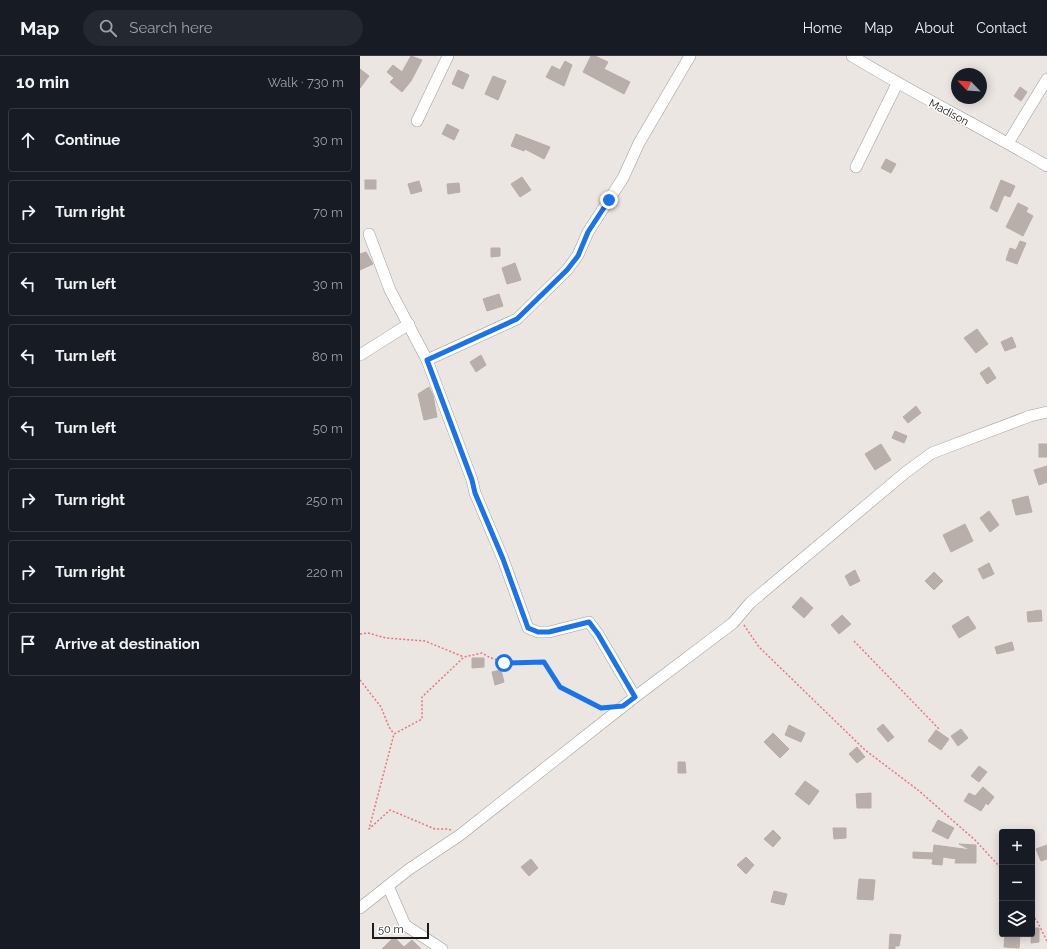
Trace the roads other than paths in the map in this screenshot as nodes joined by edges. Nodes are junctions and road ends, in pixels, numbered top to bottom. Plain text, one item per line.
1 (448, 56) edge
2 (690, 56) edge
3 (852, 56) edge
4 (1047, 79) edge
5 (897, 84) junction
6 (417, 121) dead end
7 (1008, 143) junction
8 (1047, 166) edge
9 (856, 167) dead end
10 (369, 234) dead end
11 (409, 324) junction
12 (360, 355) edge
13 (427, 360) junction
14 (1047, 412) edge
15 (635, 697) junction
16 (388, 886) junction
17 (360, 908) edge
18 (442, 949) edge

1 - 6 street
2 - 13 street
3 - 5 street, Madison
4 - 7 street
5 - 7 street, Madison
5 - 9 street
7 - 8 street, Madison
10 - 11 street
11 - 12 street
11 - 13 street
13 - 15 street
14 - 15 street
15 - 16 street
16 - 17 street
16 - 18 street

